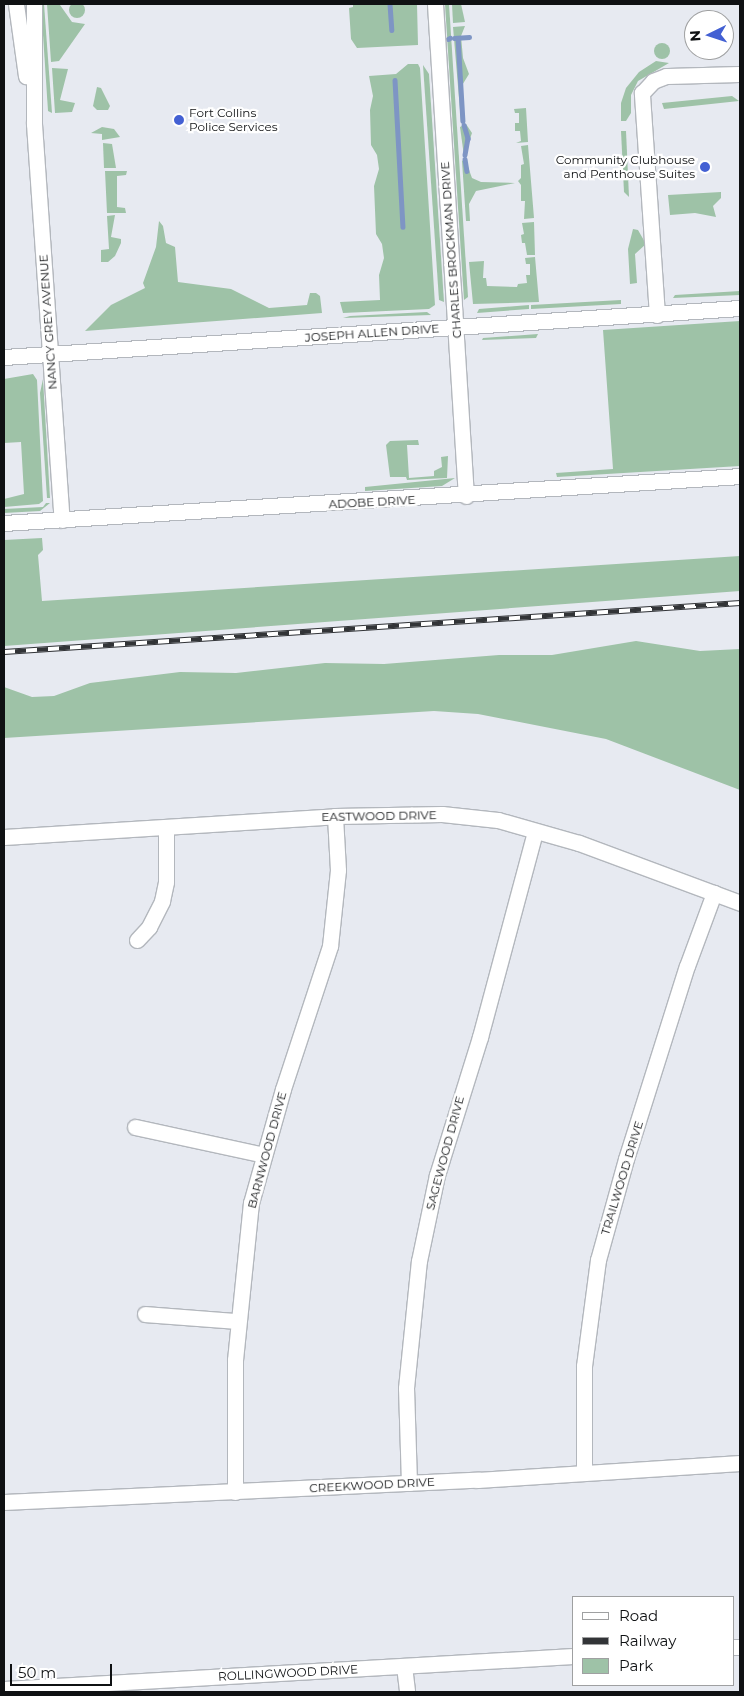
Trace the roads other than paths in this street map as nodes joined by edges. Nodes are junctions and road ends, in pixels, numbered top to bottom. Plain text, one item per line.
1 (16, 4) edge
2 (34, 4) edge
3 (436, 4) edge
4 (740, 74) edge
5 (34, 124) junction
6 (740, 308) edge
7 (657, 315) junction
8 (456, 327) junction
9 (50, 354) junction
10 (4, 357) edge
11 (740, 476) edge
12 (466, 496) junction
13 (62, 520) junction
14 (4, 523) edge
15 (335, 816) junction
16 (166, 828) junction
17 (535, 832) junction
18 (4, 837) edge
19 (714, 893) junction
20 (740, 903) edge
21 (137, 940) dead end
22 (136, 1127) dead end
23 (264, 1155) junction
24 (145, 1314) dead end
25 (237, 1321) junction
26 (740, 1463) edge
27 (584, 1473) junction
28 (409, 1483) junction
29 (235, 1492) junction
30 (4, 1502) edge
31 (572, 1656) edge
32 (404, 1666) junction
33 (161, 1686) edge
34 (4, 1689) edge
35 (407, 1692) edge

1 - 5 street, NANCY GREY AVENUE
2 - 5 street, NANCY GREY AVENUE
3 - 8 street, CHARLES BROCKMAN DRIVE
4 - 7 street
5 - 9 street, NANCY GREY AVENUE
6 - 7 street, JOSEPH ALLEN DRIVE
7 - 8 street, JOSEPH ALLEN DRIVE
8 - 9 street, JOSEPH ALLEN DRIVE
8 - 12 street, CHARLES BROCKMAN DRIVE
9 - 10 street, JOSEPH ALLEN DRIVE
9 - 13 street, NANCY GREY AVENUE
11 - 12 street, ADOBE DRIVE
12 - 13 street, ADOBE DRIVE
13 - 14 street, ADOBE DRIVE
15 - 16 street, EASTWOOD DRIVE
15 - 17 street, EASTWOOD DRIVE
15 - 23 street, BARNWOOD DRIVE
16 - 18 street, EASTWOOD DRIVE
16 - 21 street
17 - 19 street, EASTWOOD DRIVE
17 - 28 street, SAGEWOOD DRIVE
19 - 20 street, EASTWOOD DRIVE
19 - 27 street, TRAILWOOD DRIVE
22 - 23 street
23 - 25 street, BARNWOOD DRIVE
24 - 25 street
25 - 29 street, BARNWOOD DRIVE
26 - 27 street, CREEKWOOD DRIVE
27 - 28 street, CREEKWOOD DRIVE
28 - 29 street, CREEKWOOD DRIVE
29 - 30 street, CREEKWOOD DRIVE
31 - 32 street, ROLLINGWOOD DRIVE
32 - 33 street, ROLLINGWOOD DRIVE
32 - 35 street
33 - 34 street, ROLLINGWOOD DRIVE

